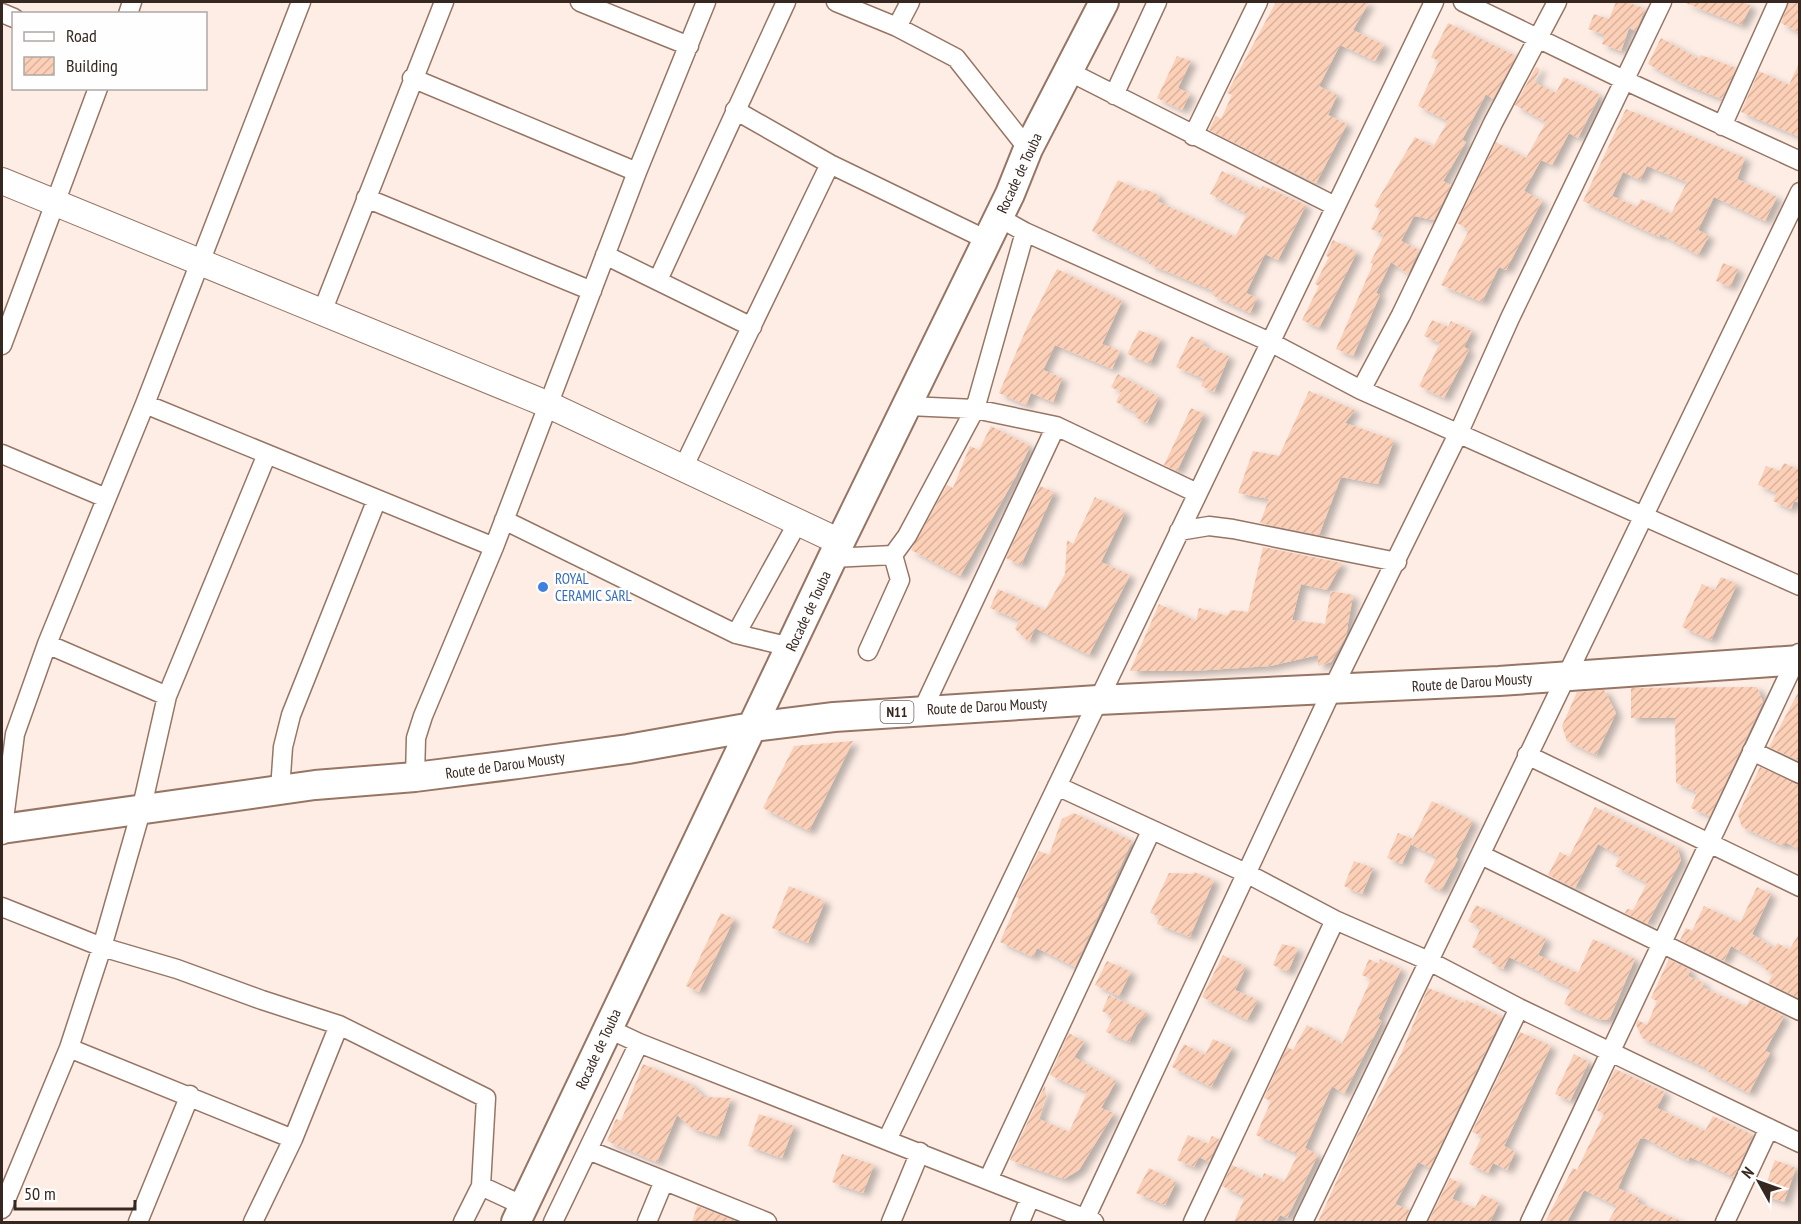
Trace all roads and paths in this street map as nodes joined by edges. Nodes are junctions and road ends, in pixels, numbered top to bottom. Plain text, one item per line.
1 (301, 2) edge
2 (444, 2) edge
3 (580, 2) edge
4 (706, 2) edge
5 (786, 2) edge
6 (836, 2) edge
7 (910, 2) edge
8 (1104, 2) edge
9 (1157, 2) edge
10 (1258, 2) edge
11 (1434, 2) edge
12 (1463, 2) edge
13 (1557, 2) edge
14 (1662, 2) edge
15 (1778, 2) edge
16 (897, 27) junction
17 (1539, 39) junction
18 (689, 46) junction
19 (1070, 72) junction
20 (412, 78) junction
21 (1624, 80) junction
22 (97, 90) edge
23 (1114, 95) junction
24 (735, 110) junction
25 (1722, 126) junction
26 (1193, 136) junction
27 (1028, 149) junction
28 (1800, 161) edge
29 (830, 164) junction
30 (637, 172) junction
31 (2, 181) edge
32 (1800, 192) edge
33 (366, 198) junction
34 (55, 203) junction
35 (1335, 206) junction
36 (993, 228) junction
37 (1025, 232) junction
38 (605, 255) junction
39 (199, 261) junction
40 (658, 280) junction
41 (592, 291) junction
42 (322, 312) junction
43 (752, 327) junction
44 (1270, 342) junction
45 (2, 345) edge
46 (1361, 390) junction
47 (145, 404) junction
48 (549, 405) junction
49 (908, 406) junction
50 (975, 409) junction
51 (1056, 426) junction
52 (1459, 432) junction
53 (2, 454) edge
54 (267, 454) junction
55 (683, 468) junction
56 (1197, 493) junction
57 (106, 498) junction
58 (377, 499) junction
59 (1642, 517) junction
60 (504, 520) junction
61 (798, 522) junction
62 (1179, 531) junction
63 (494, 547) junction
64 (836, 550) junction
65 (893, 555) junction
66 (1397, 562) junction
67 (1800, 586) edge
68 (736, 634) junction
69 (47, 644) junction
70 (791, 647) junction
71 (868, 651) dead end
72 (1798, 657) edge
73 (1565, 675) junction
74 (1332, 690) junction
75 (167, 696) junction
76 (1098, 700) junction
77 (923, 709) junction
78 (752, 727) junction
79 (1752, 751) junction
80 (1527, 755) junction
81 (1800, 774) edge
82 (414, 777) junction
83 (1057, 786) junction
84 (280, 790) junction
85 (141, 811) junction
86 (2, 831) edge
87 (1151, 831) junction
88 (1707, 843) junction
89 (1481, 855) junction
90 (1246, 873) junction
91 (1800, 887) edge
92 (2, 907) edge
93 (1335, 920) junction
94 (1661, 945) junction
95 (102, 947) junction
96 (1429, 961) junction
97 (1519, 1008) junction
98 (1800, 1011) edge
99 (339, 1025) junction
100 (607, 1028) junction
101 (639, 1043) junction
102 (69, 1048) junction
103 (1609, 1051) junction
104 (190, 1095) junction
105 (1769, 1128) junction
106 (293, 1139) junction
107 (887, 1140) junction
108 (1800, 1143) edge
109 (588, 1150) junction
110 (920, 1152) junction
111 (988, 1180) junction
112 (664, 1181) junction
113 (481, 1186) junction
114 (1030, 1198) junction
115 (2, 1206) edge
116 (520, 1214) edge
117 (1090, 1221) edge
118 (138, 1222) edge
119 (253, 1222) edge
120 (463, 1222) edge
121 (553, 1222) edge
122 (647, 1222) edge
123 (764, 1222) edge
124 (891, 1222) edge
125 (1020, 1222) edge
126 (1192, 1222) edge
127 (1303, 1222) edge
128 (1416, 1222) edge
129 (1530, 1222) edge
130 (1725, 1222) edge

1 - 39 street
2 - 20 street
3 - 18 street
4 - 18 street
5 - 24 street
6 - 16 street
7 - 16 street
8 - 19 main road, Rocade de Touba
9 - 23 street
10 - 26 street
11 - 35 street
12 - 17 street
13 - 17 street
14 - 21 street
15 - 25 street
16 - 27 street
17 - 21 street
17 - 46 street
18 - 30 street
19 - 23 street
19 - 27 main road, Rocade de Touba
20 - 30 street
20 - 33 street
21 - 25 street
21 - 52 street
22 - 34 street
23 - 26 street
24 - 29 street
24 - 40 street
25 - 28 street
26 - 35 street
27 - 36 main road, Rocade de Touba
29 - 36 street
29 - 43 street
30 - 38 street
31 - 34 street
32 - 59 street
33 - 41 street
33 - 42 street
34 - 39 street
34 - 45 street
35 - 44 street
36 - 37 street
36 - 49 main road, Rocade de Touba
37 - 44 street
37 - 50 street
38 - 40 street
38 - 41 street
39 - 42 street
39 - 47 street
40 - 43 street
41 - 48 street
42 - 48 street
43 - 55 street
44 - 46 street
44 - 56 street
46 - 52 street
47 - 54 street
47 - 57 street
48 - 55 street
48 - 60 street
49 - 50 street
49 - 64 main road, Rocade de Touba
50 - 51 street
50 - 65 street
51 - 56 street
51 - 77 street
52 - 59 street
52 - 66 street
53 - 57 street
54 - 58 street
54 - 75 street
55 - 61 street
56 - 62 street
57 - 69 street
58 - 63 street
58 - 84 street
59 - 67 street
59 - 73 street
60 - 63 street
60 - 68 street
61 - 64 street
61 - 68 street
62 - 66 street
62 - 76 street
63 - 82 street
64 - 65 street
64 - 70 main road, Rocade de Touba
65 - 71 street
66 - 74 street
68 - 70 street
69 - 75 street
69 - 86 street
70 - 78 main road, Rocade de Touba
72 - 73 main road, Route de Darou Mousty / N11
72 - 79 street
73 - 74 main road, Route de Darou Mousty / N11
73 - 80 street
74 - 76 main road, Route de Darou Mousty / N11
74 - 90 street
75 - 85 street
76 - 77 main road, Route de Darou Mousty / N11
76 - 83 street
77 - 78 main road, Route de Darou Mousty / N11
78 - 82 main road, Route de Darou Mousty / N11
78 - 100 main road, Rocade de Touba
79 - 81 street
79 - 88 street
80 - 88 street
80 - 89 street
82 - 84 main road, Route de Darou Mousty / N11
83 - 87 street
83 - 107 street
84 - 85 main road, Route de Darou Mousty / N11
85 - 86 main road, Route de Darou Mousty / N11
85 - 95 street
87 - 90 street
87 - 111 street
88 - 91 street
88 - 94 street
89 - 94 street
89 - 96 street
90 - 93 street
90 - 117 street
92 - 95 street
93 - 96 street
93 - 126 street
94 - 98 street
94 - 103 street
95 - 99 street
95 - 102 street
96 - 97 street
96 - 127 street
97 - 103 street
97 - 128 street
99 - 106 street
99 - 113 street
100 - 101 street
100 - 116 main road, Rocade de Touba
101 - 107 street
101 - 109 street
102 - 104 street
102 - 115 street
103 - 105 street
103 - 129 street
104 - 106 street
104 - 118 street
105 - 108 street
105 - 130 street
106 - 119 street
107 - 110 street
109 - 112 street
109 - 121 street
110 - 111 street
110 - 124 street
111 - 114 street
112 - 122 street
112 - 123 street
113 - 116 street
113 - 120 street
114 - 117 street
114 - 125 street

